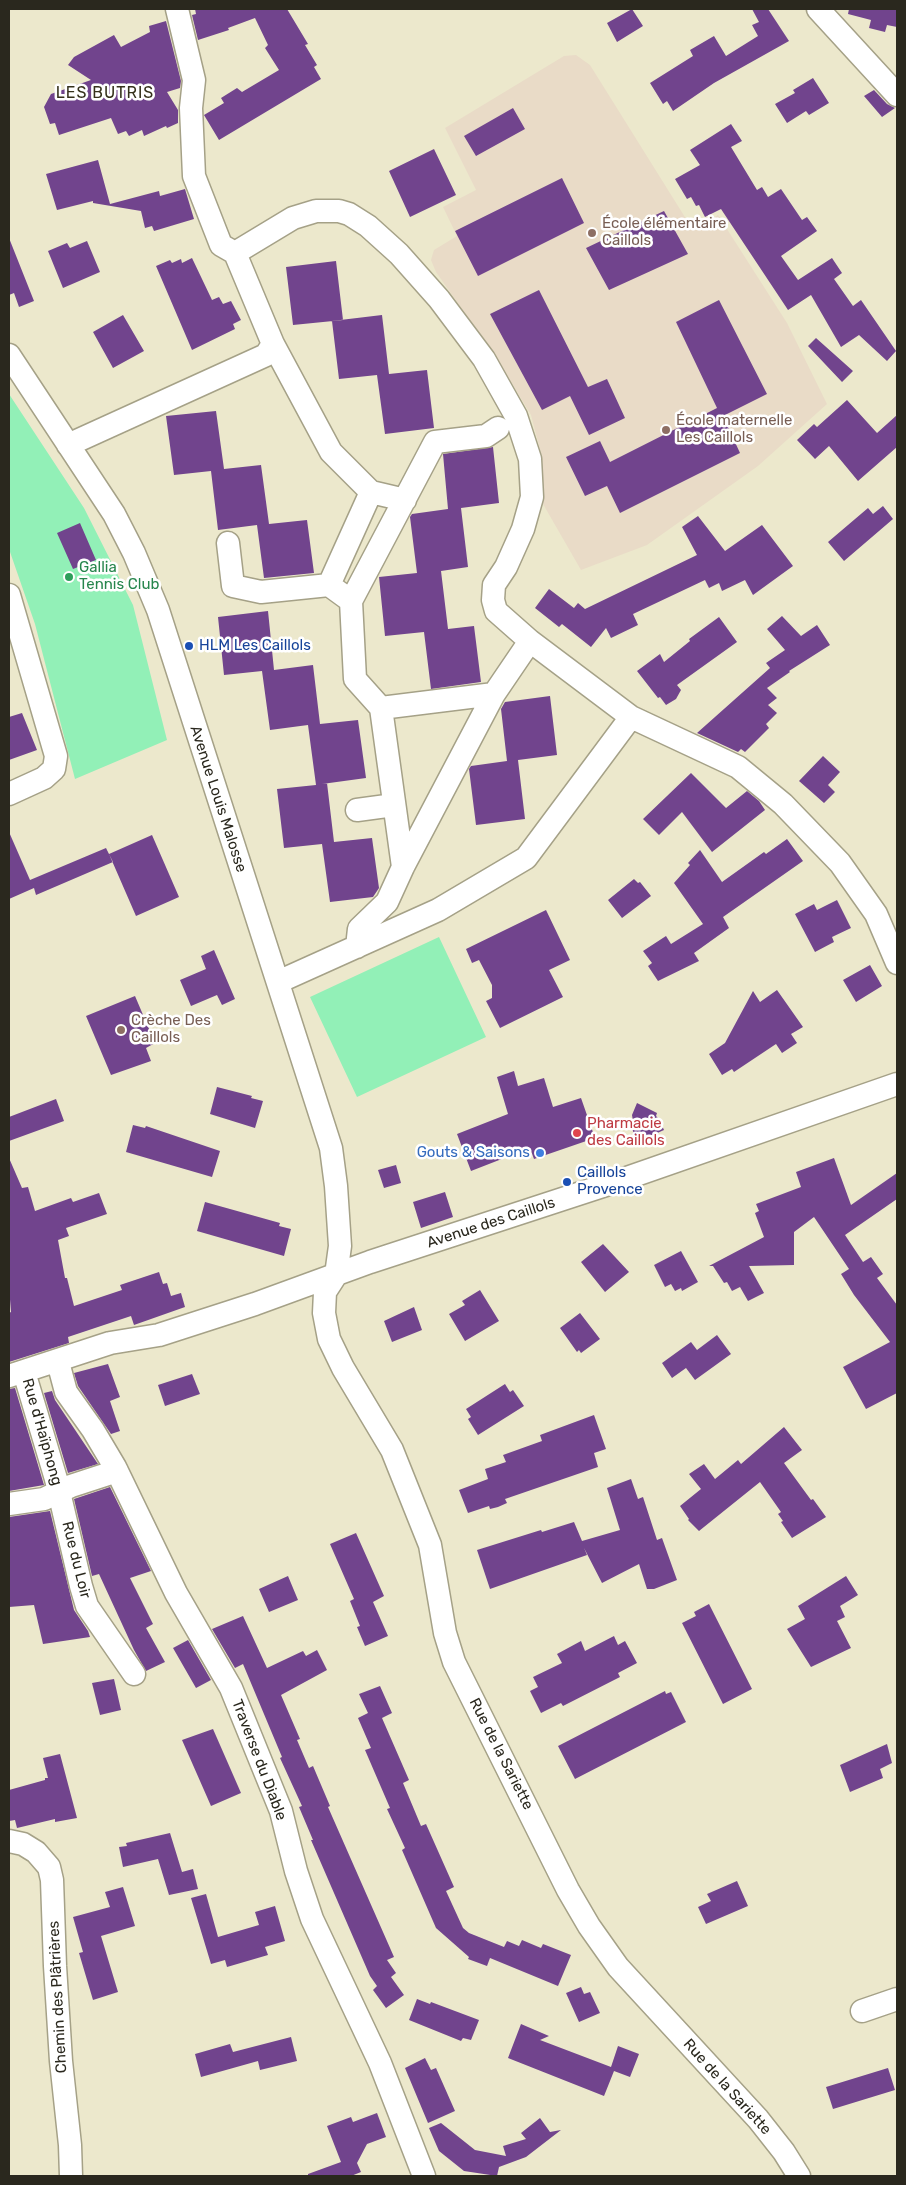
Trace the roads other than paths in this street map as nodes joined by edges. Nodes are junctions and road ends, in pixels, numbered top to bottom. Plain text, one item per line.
1 (177, 9) edge
2 (818, 9) edge
3 (897, 95) edge
4 (235, 252) junction
5 (273, 344) junction
6 (9, 355) edge
7 (498, 428) dead end
8 (68, 445) junction
9 (371, 492) junction
10 (405, 500) junction
11 (228, 543) dead end
12 (329, 584) junction
13 (9, 595) edge
14 (351, 601) junction
15 (530, 641) junction
16 (494, 694) junction
17 (381, 708) junction
18 (631, 717) junction
19 (9, 794) edge
20 (394, 805) junction
21 (357, 810) dead end
22 (403, 867) junction
23 (357, 947) junction
24 (897, 963) edge
25 (278, 982) junction
26 (897, 1084) edge
27 (336, 1275) junction
28 (58, 1362) junction
29 (17, 1374) edge
30 (117, 1471) junction
31 (59, 1492) junction
32 (9, 1504) edge
33 (134, 1674) dead end
34 (9, 1841) edge
35 (897, 1999) edge
36 (862, 2011) dead end
37 (71, 2176) edge
38 (424, 2176) edge
39 (799, 2176) edge

1 - 4 street
2 - 3 street
4 - 5 street
4 - 15 street
5 - 8 street
5 - 9 street
6 - 8 street, Avenue Louis Malosse
7 - 10 street
8 - 25 street, Avenue Louis Malosse
9 - 10 street
9 - 12 street
10 - 14 street
11 - 12 street
12 - 14 street
13 - 19 street
14 - 17 street
15 - 16 street
15 - 18 street
16 - 17 street
16 - 22 street
17 - 20 street
18 - 23 street
18 - 24 street
20 - 21 street
20 - 22 street
22 - 23 street
23 - 25 street
25 - 27 street, Avenue Louis Malosse
26 - 27 street, Avenue des Caillols
27 - 28 street, Avenue des Caillols
27 - 39 street, Rue de la Sariette
28 - 29 street, Avenue des Caillols
28 - 30 street, Traverse du Diable
29 - 31 street, Rue d'Haïphong
30 - 31 street
30 - 38 street, Traverse du Diable
31 - 32 street
31 - 33 street, Rue du Loir
34 - 37 street, Chemin des Plâtrières
35 - 36 street

